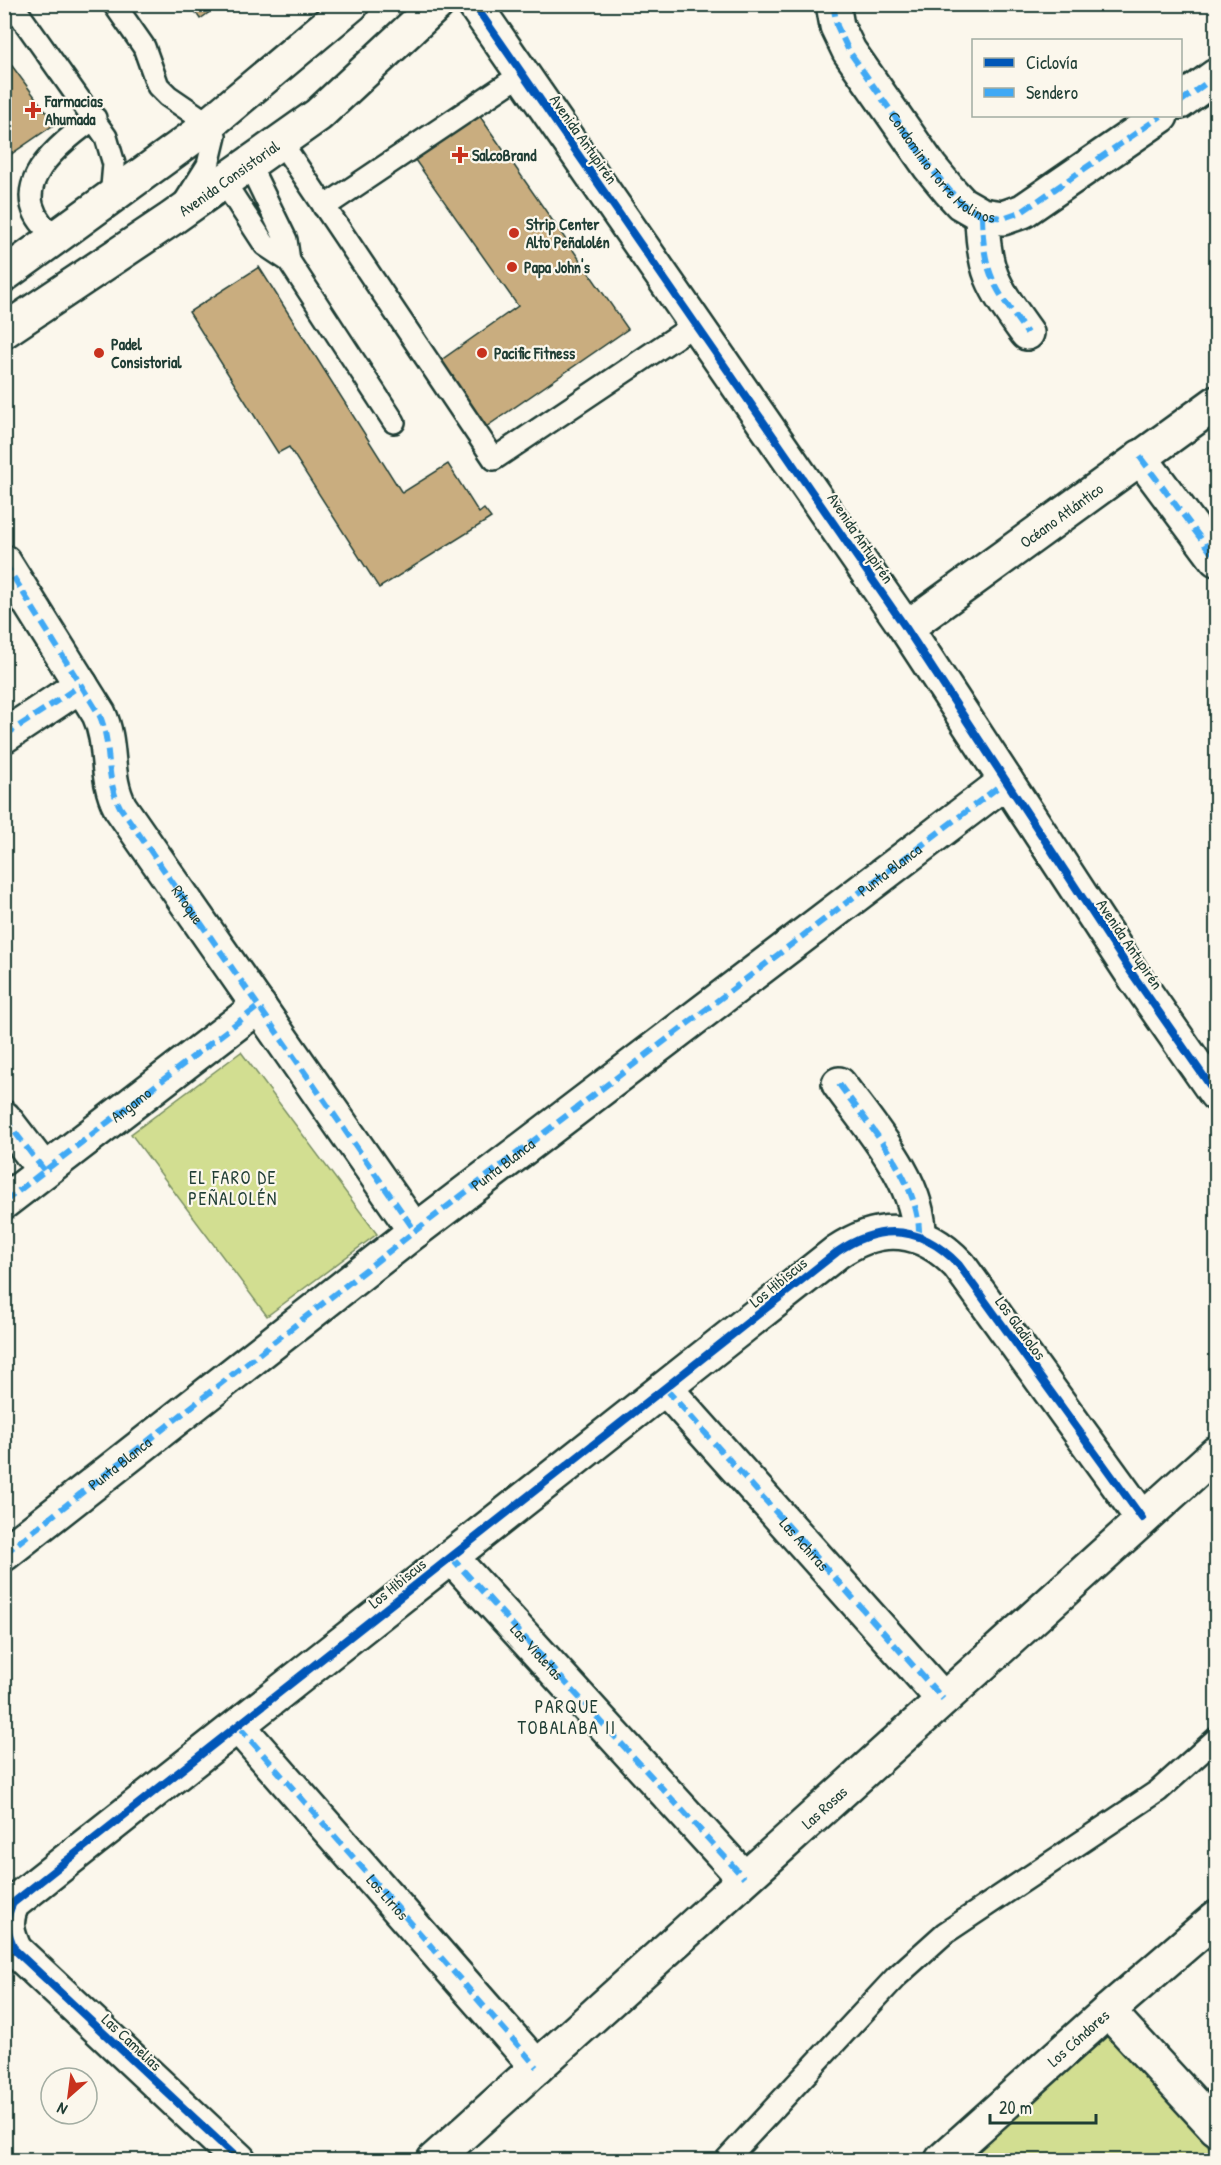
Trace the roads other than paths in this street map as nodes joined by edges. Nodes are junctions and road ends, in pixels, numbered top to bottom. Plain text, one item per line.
1 (12, 4) edge
2 (114, 4) edge
3 (352, 4) edge
4 (437, 4) edge
5 (474, 4) edge
6 (833, 4) edge
7 (522, 74) junction
8 (1216, 76) edge
9 (1182, 101) edge
10 (1160, 117) edge
11 (95, 118) junction
12 (208, 124) junction
13 (281, 142) junction
14 (237, 173) junction
15 (106, 202) junction
16 (324, 207) junction
17 (982, 215) junction
18 (171, 219) junction
19 (57, 238) junction
20 (289, 261) junction
21 (4, 275) edge
22 (697, 323) junction
23 (4, 331) edge
24 (1027, 333) dead end
25 (1216, 403) edge
26 (394, 422) dead end
27 (1140, 457) junction
28 (1216, 559) edge
29 (4, 562) edge
30 (906, 628) junction
31 (81, 685) junction
32 (4, 736) edge
33 (1006, 781) junction
34 (258, 1006) junction
35 (840, 1084) dead end
36 (1216, 1094) edge
37 (4, 1118) edge
38 (44, 1170) junction
39 (4, 1202) edge
40 (415, 1231) junction
41 (919, 1236) junction
42 (837, 1252) joint
43 (666, 1389) junction
44 (1216, 1453) edge
45 (1142, 1518) junction
46 (4, 1554) edge
47 (451, 1557) junction
48 (943, 1699) junction
49 (239, 1727) junction
50 (1216, 1739) edge
51 (744, 1878) junction
52 (1216, 1918) edge
53 (10, 1950) edge
54 (1108, 2011) junction
55 (537, 2067) junction
56 (1216, 2128) edge
57 (953, 2157) edge
58 (239, 2160) edge
59 (434, 2160) edge
60 (726, 2160) edge

1 - 11 lane
2 - 12 lane
3 - 12 street
4 - 13 street, Avenida Consistorial
5 - 7 street, Avenida Antupirén
6 - 17 street, Condominio Torre Molinos
7 - 16 lane
7 - 22 street, Avenida Antupirén
8 - 9 street
10 - 17 street, Condominio Torre Molinos
11 - 15 lane
11 - 19 lane
12 - 15 street
12 - 18 lane
13 - 14 street, Avenida Consistorial
13 - 16 lane
14 - 18 street, Avenida Consistorial
14 - 20 lane
14 - 20 lane
15 - 19 street
16 - 22 lane
17 - 24 street
18 - 23 street, Avenida Consistorial
19 - 21 street
20 - 26 lane
22 - 30 street, Avenida Antupirén
25 - 27 street, Océano Atlántico
27 - 28 street
27 - 30 street, Océano Atlántico
29 - 31 street, Ritoque
30 - 33 street, Avenida Antupirén
31 - 32 street
31 - 34 street, Ritoque
33 - 36 street, Avenida Antupirén
33 - 40 street, Punta Blanca
34 - 38 street, Angamo
34 - 40 street, Ritoque
35 - 41 street
37 - 38 street
38 - 39 street, Angamo
40 - 46 street, Punta Blanca
41 - 42 street, Los Gladiolos
41 - 45 street, Los Gladiolos
42 - 43 street, Los Hibiscus
43 - 47 street, Los Hibiscus
43 - 48 street, Las Achiras
44 - 45 street, Las Rosas
45 - 48 street, Las Rosas
47 - 49 street, Los Hibiscus
47 - 51 street, Las Violetas
48 - 51 street, Las Rosas
49 - 53 street, Los Hibiscus
49 - 55 street, Los Lirios
50 - 60 lane
51 - 55 street, Las Rosas
52 - 54 street, Los Cóndores
53 - 58 street, Las Camelias
54 - 56 street
54 - 57 street, Los Cóndores
55 - 59 street, Las Rosas

